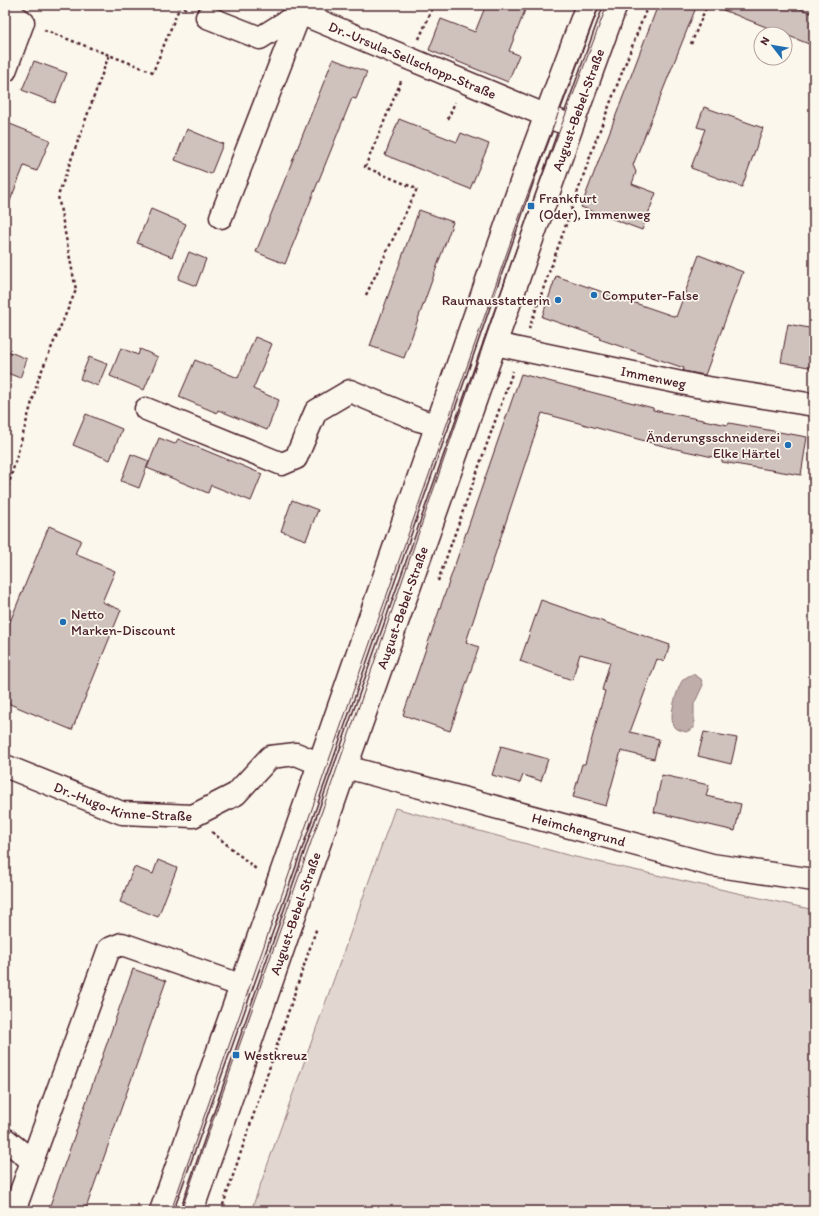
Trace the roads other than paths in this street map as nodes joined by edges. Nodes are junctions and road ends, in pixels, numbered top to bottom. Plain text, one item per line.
1 (587, 5) edge
2 (616, 5) edge
3 (5, 9) edge
4 (300, 13) junction
5 (207, 17) road end
6 (5, 71) edge
7 (546, 115) junction
8 (572, 126) junction
9 (221, 217) dead end
10 (495, 344) junction
11 (814, 405) edge
12 (146, 409) dead end
13 (437, 425) junction
14 (318, 763) junction
15 (5, 766) edge
16 (346, 767) junction
17 (814, 880) edge
18 (240, 985) junction
19 (5, 1139) edge
20 (32, 1160) junction
21 (14, 1211) edge
22 (161, 1211) edge
23 (192, 1211) edge

1 - 7 street, August-Bebel-Straße
2 - 8 street, August-Bebel-Straße
3 - 6 street
4 - 5 street
4 - 7 street, Dr.-Ursula-Sellschopp-Straße
4 - 9 street
7 - 8 street, Dr.-Ursula-Sellschopp-Straße
7 - 13 street, August-Bebel-Straße
8 - 10 street, August-Bebel-Straße
10 - 11 street, Immenweg
10 - 16 street, August-Bebel-Straße
12 - 13 street
13 - 14 street, August-Bebel-Straße
14 - 15 street, Dr.-Hugo-Kinne-Straße
14 - 18 street, August-Bebel-Straße
16 - 17 street, Heimchengrund
16 - 23 street, August-Bebel-Straße
18 - 20 street
18 - 22 street, August-Bebel-Straße
19 - 20 street
20 - 21 street

